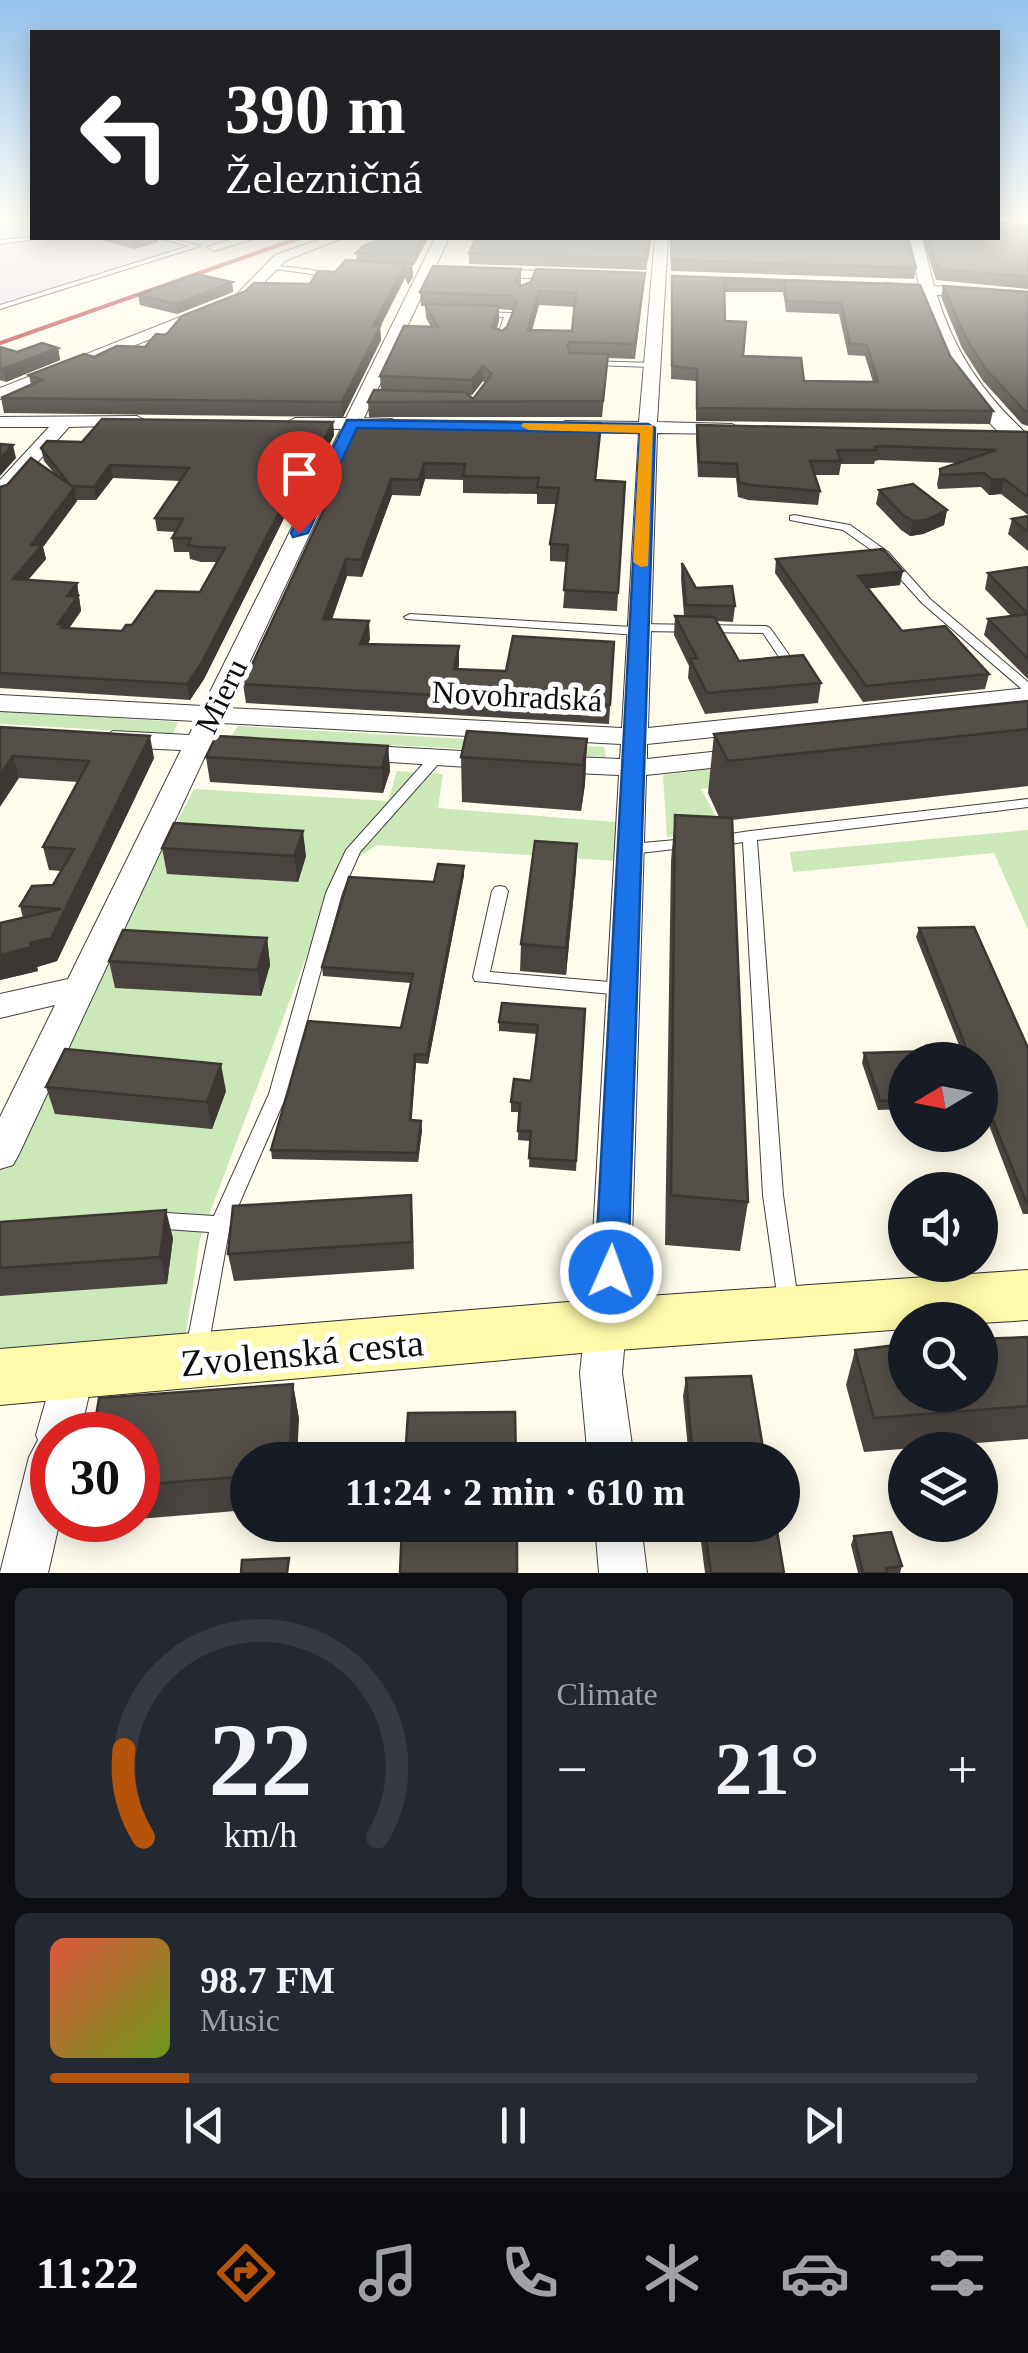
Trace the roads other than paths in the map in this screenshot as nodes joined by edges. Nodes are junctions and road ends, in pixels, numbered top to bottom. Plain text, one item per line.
1 (57, 289) edge
2 (249, 289) edge
3 (422, 289) edge
4 (525, 289) edge
5 (659, 289) edge
6 (928, 289) edge
7 (946, 289) edge
8 (523, 294) edge
9 (1028, 296) edge
10 (0, 307) edge
11 (473, 314) edge
12 (500, 340) edge
13 (588, 362) edge
14 (652, 365) junction
15 (2, 391) edge
16 (365, 398) junction
17 (383, 398) edge
18 (0, 422) edge
19 (64, 422) junction
20 (161, 422) edge
21 (272, 423) edge
22 (352, 424) junction
23 (416, 424) edge
24 (552, 426) edge
25 (648, 428) junction
26 (756, 429) edge
27 (991, 432) edge
28 (1024, 438) edge
29 (0, 492) edge
30 (794, 518) dead end
31 (410, 617) dead end
32 (638, 629) junction
33 (793, 668) edge
34 (1028, 688) edge
35 (1028, 696) edge
36 (0, 703) edge
37 (205, 729) junction
38 (79, 737) edge
39 (278, 748) edge
40 (317, 750) edge
41 (635, 752) junction
42 (783, 752) edge
43 (436, 758) junction
44 (1028, 803) edge
45 (750, 836) junction
46 (631, 849) junction
47 (500, 891) dead end
48 (79, 988) junction
49 (623, 989) junction
50 (2, 999) edge
51 (0, 1154) edge
52 (137, 1219) edge
53 (220, 1225) junction
54 (1028, 1296) edge
55 (789, 1312) junction
56 (604, 1325) junction
57 (194, 1364) junction
58 (73, 1372) junction
59 (0, 1378) edge
60 (63, 1412) edge
61 (609, 1442) edge
62 (31, 1542) edge
63 (620, 1542) edge
64 (24, 1573) edge
65 (623, 1573) edge

1 - 10 lane
2 - 15 street
3 - 16 street, Mieru
4 - 8 lane
5 - 14 street
6 - 28 street
7 - 9 street
11 - 12 lane
13 - 14 lane
14 - 25 street
16 - 17 lane
16 - 22 street, Mieru
18 - 19 street
19 - 20 street
19 - 29 street
21 - 22 street
22 - 23 street
22 - 37 street, Mieru
24 - 25 street
25 - 26 street
25 - 32 street
27 - 28 street
30 - 34 lane
31 - 32 lane
32 - 33 lane
32 - 41 street
35 - 41 street, Novohradská
36 - 37 street, Novohradská
37 - 38 street, Novohradská
37 - 39 street, Novohradská
37 - 41 street, Novohradská
37 - 48 street, Mieru
40 - 43 street, Novohradská
41 - 42 street, Novohradská
41 - 43 street, Novohradská
41 - 46 street
43 - 53 lane
44 - 45 lane
45 - 46 lane
45 - 55 lane
46 - 49 street
47 - 49 lane
48 - 50 street
48 - 51 street, Mieru
49 - 56 street
52 - 53 lane
53 - 57 lane
54 - 55 street, Zvolenská cesta
55 - 56 street, Zvolenská cesta
56 - 57 street, Zvolenská cesta
56 - 61 street
57 - 58 street, Zvolenská cesta
58 - 59 street, Zvolenská cesta
58 - 60 street
62 - 64 street
63 - 65 street

